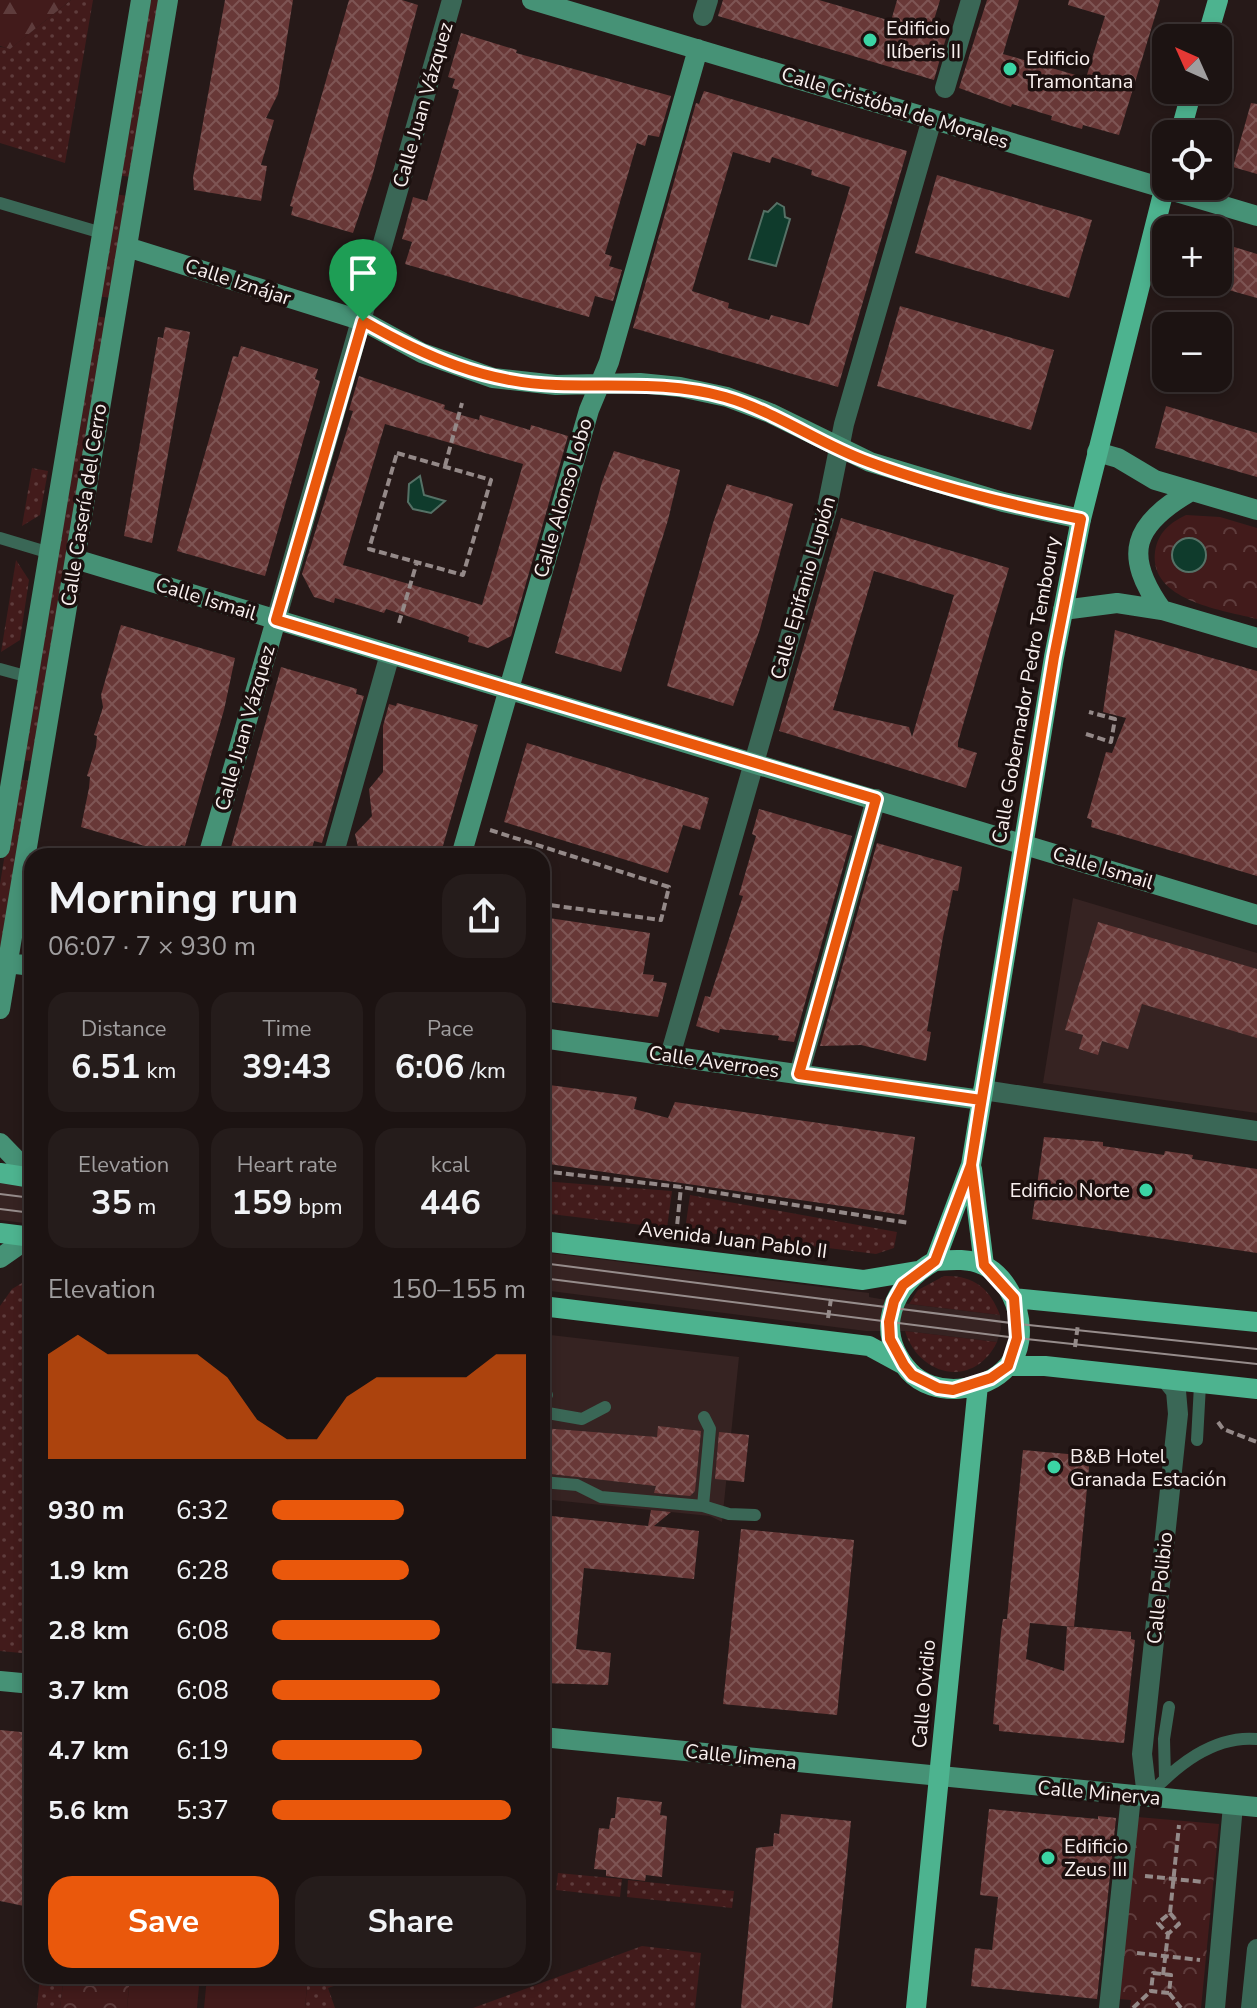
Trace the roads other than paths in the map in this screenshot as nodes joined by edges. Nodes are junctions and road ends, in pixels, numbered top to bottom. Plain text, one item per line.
1 (141, 0) edge
2 (168, 0) edge
3 (452, 0) edge
4 (532, 0) edge
5 (971, 0) edge
6 (1218, 0) edge
7 (1211, 24) edge
8 (698, 49) junction
9 (945, 88) dead end
10 (932, 119) junction
11 (1152, 181) edge
12 (1161, 200) edge
13 (1210, 200) edge
14 (0, 203) edge
15 (1257, 216) edge
16 (102, 233) junction
17 (127, 247) junction
18 (363, 321) junction
19 (599, 384) junction
20 (840, 450) junction
21 (1097, 452) junction
22 (1191, 491) junction
23 (1257, 510) edge
24 (1081, 519) junction
25 (0, 538) edge
26 (50, 553) junction
27 (75, 559) junction
28 (1063, 610) junction
29 (1162, 610) junction
30 (276, 620) junction
31 (1257, 638) edge
32 (390, 654) junction
33 (0, 669) edge
34 (29, 677) junction
35 (509, 690) junction
36 (754, 763) junction
37 (7, 764) edge
38 (876, 799) junction
39 (1024, 843) junction
40 (0, 848) edge
41 (27, 848) edge
42 (210, 848) edge
43 (335, 848) edge
44 (463, 848) edge
45 (24, 867) edge
46 (1257, 915) edge
47 (8, 963) junction
48 (24, 965) edge
49 (0, 1009) edge
50 (550, 1039) edge
51 (670, 1056) junction
52 (799, 1074) junction
53 (982, 1095) junction
54 (1257, 1131) edge
55 (0, 1143) edge
56 (971, 1165) junction
57 (24, 1168) edge
58 (0, 1173) edge
59 (24, 1176) edge
60 (0, 1233) edge
61 (24, 1236) edge
62 (24, 1242) edge
63 (550, 1242) edge
64 (0, 1258) edge
65 (984, 1265) junction
66 (926, 1266) junction
67 (1014, 1298) junction
68 (550, 1307) edge
69 (1257, 1322) edge
70 (904, 1365) junction
71 (1008, 1366) junction
72 (1168, 1381) junction
73 (978, 1385) junction
74 (1200, 1385) junction
75 (1257, 1389) edge
76 (605, 1407) dead end
77 (550, 1413) edge
78 (704, 1417) dead end
79 (1197, 1440) dead end
80 (550, 1483) edge
81 (703, 1506) junction
82 (755, 1515) dead end
83 (0, 1681) edge
84 (24, 1683) edge
85 (1169, 1707) dead end
86 (550, 1738) edge
87 (1257, 1739) edge
88 (941, 1778) junction
89 (1165, 1778) junction
90 (1139, 1797) junction
91 (1233, 1805) junction
92 (1257, 1807) edge
93 (1257, 1952) edge
94 (1219, 1956) junction
95 (916, 2008) edge
96 (1109, 2008) edge
97 (1215, 2008) edge
98 (1251, 2008) edge

1 - 16 street, Calle Casería del Cerro
2 - 17 street, Calle Casería del Cerro
3 - 18 street, Calle Juan Vázquez
4 - 8 street, Calle Cristóbal de Morales
5 - 9 street
6 - 7 main road
8 - 10 street, Calle Cristóbal de Morales
8 - 19 street, Calle Alonso Lobo
10 - 11 street, Calle Cristóbal de Morales
10 - 20 street, Calle Epifanio Lupión
12 - 21 main road, Calle Gobernador Pedro Temboury
13 - 15 street, Calle Cristóbal de Morales
14 - 16 lane
16 - 26 street, Calle Casería del Cerro
17 - 18 street, Calle Iznájar
17 - 27 street, Calle Casería del Cerro
18 - 19 street, Calle Iznájar
18 - 30 street, Calle Juan Vázquez
19 - 20 street, Calle Iznájar
19 - 35 street, Calle Alonso Lobo
20 - 24 street, Calle Iznájar
20 - 36 street, Calle Epifanio Lupión
21 - 22 street
21 - 24 main road, Calle Gobernador Pedro Temboury
22 - 23 street
22 - 29 street
24 - 28 main road, Calle Gobernador Pedro Temboury
25 - 26 lane
26 - 34 street, Calle Casería del Cerro
27 - 30 street, Calle Ismail
27 - 41 street, Calle Casería del Cerro
28 - 29 street
28 - 39 main road, Calle Gobernador Pedro Temboury
29 - 31 street
30 - 32 street, Calle Ismail
30 - 42 street, Calle Juan Vázquez
32 - 35 street, Calle Ismail
32 - 43 street
33 - 34 lane
34 - 37 street, Calle Casería del Cerro
35 - 36 street, Calle Ismail
35 - 44 street, Calle Alonso Lobo
36 - 38 street, Calle Ismail
36 - 51 street, Calle Epifanio Lupión
37 - 40 street, Calle Casería del Cerro
38 - 39 street, Calle Ismail
38 - 52 street
39 - 46 street, Calle Ismail
39 - 53 main road, Calle Gobernador Pedro Temboury
45 - 47 street, Calle Casería del Cerro
47 - 48 street
47 - 49 street, Calle Casería del Cerro
50 - 51 street, Calle Averroes
51 - 52 street, Calle Averroes
52 - 53 street, Calle Averroes
53 - 54 street, Calle Averroes
53 - 56 main road, Calle Gobernador Pedro Temboury
55 - 57 street
56 - 65 main road, Calle Gobernador Pedro Temboury
56 - 66 main road, Calle Gobernador Pedro Temboury
58 - 59 main road
60 - 61 main road
62 - 64 street
63 - 66 main road, Avenida Juan Pablo II
65 - 66 main road
65 - 67 main road
66 - 70 main road
67 - 69 main road
67 - 71 main road
68 - 70 main road
70 - 73 main road
71 - 72 main road
71 - 73 main road
72 - 74 main road
72 - 90 street, Calle Polibio
73 - 88 main road, Calle Ovidio
74 - 75 main road
74 - 79 lane
76 - 77 lane
78 - 81 lane
80 - 81 lane
81 - 82 lane
83 - 84 street
85 - 89 lane
86 - 88 street, Calle Jimena
87 - 89 lane
88 - 90 street, Calle Minerva
88 - 95 main road, Calle Ovidio
89 - 90 lane
90 - 91 street, Calle Minerva
90 - 96 street, Calle Polibio
91 - 92 street, Calle Minerva
91 - 94 street
93 - 94 street
93 - 98 street
94 - 97 street

